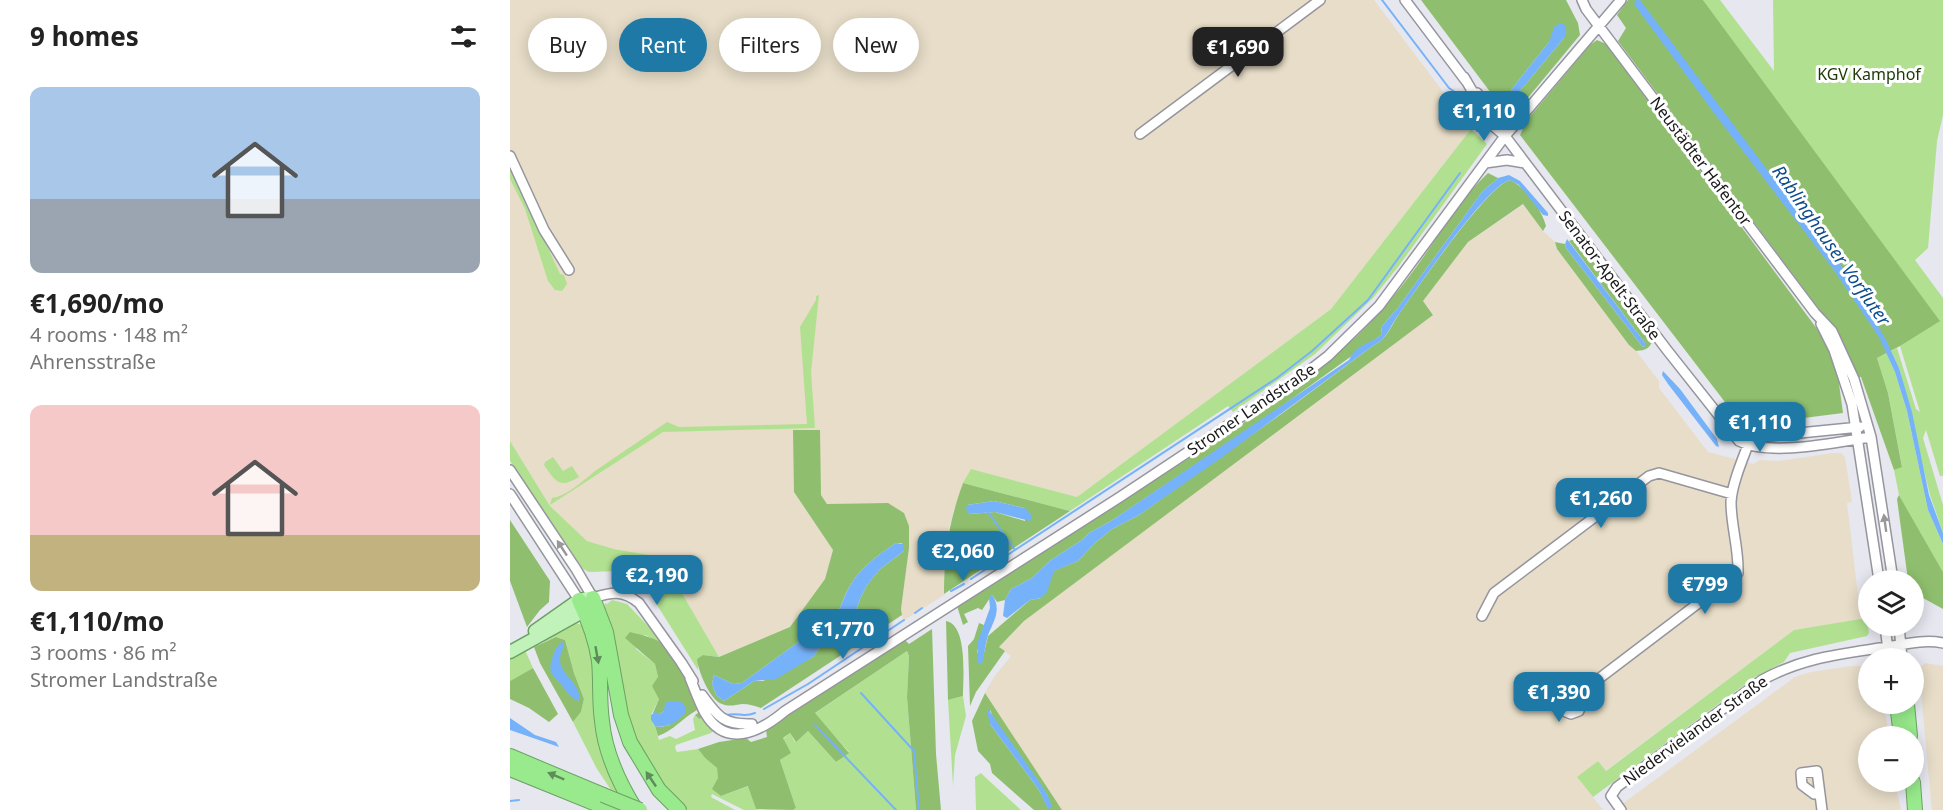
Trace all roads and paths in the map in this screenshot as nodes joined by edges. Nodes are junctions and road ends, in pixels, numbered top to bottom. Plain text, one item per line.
1 (1320, 0) edge
2 (1405, 0) edge
3 (1576, 0) edge
4 (1621, 0) edge
5 (1584, 4) edge
6 (1599, 26) junction
7 (1140, 134) dead end
8 (1505, 136) junction
9 (510, 156) edge
10 (1485, 163) junction
11 (1525, 163) junction
12 (569, 270) dead end
13 (1815, 313) junction
14 (1715, 413) junction
15 (1868, 426) junction
16 (1855, 428) junction
17 (1752, 434) junction
18 (1871, 437) junction
19 (1858, 439) junction
20 (1748, 446) junction
21 (510, 470) edge
22 (510, 494) edge
23 (1732, 494) junction
24 (1878, 570) edge
25 (1891, 570) edge
26 (585, 603) junction
27 (1482, 616) dead end
28 (1886, 636) edge
29 (1900, 636) edge
30 (1943, 643) edge
31 (1901, 645) junction
32 (1887, 647) junction
33 (1901, 648) edge
34 (513, 649) edge
35 (690, 678) junction
36 (1584, 690) dead end
37 (785, 711) junction
38 (752, 724) junction
39 (723, 732) junction
40 (510, 756) edge
41 (510, 769) edge
42 (1820, 794) dead end
43 (611, 810) edge
44 (638, 810) edge
45 (680, 810) edge
46 (1621, 810) edge
47 (1822, 810) edge

1 - 7 street
2 - 8 street, Senator-Apelt-Straße
3 - 5 street, Neustädter Hafentor
4 - 6 street, Stromer Landstraße
5 - 6 street, Neustädter Hafentor
6 - 8 street, Stromer Landstraße
6 - 13 street, Neustädter Hafentor
8 - 10 street, Stromer Landstraße
8 - 11 street, Senator-Apelt-Straße
9 - 12 street
10 - 11 street
10 - 37 street, Stromer Landstraße
11 - 14 street, Senator-Apelt-Straße
13 - 15 street, Neustädter Hafentor
13 - 16 street, Neustädter Hafentor
14 - 17 street, Senator-Apelt-Straße
14 - 20 street, Senator-Apelt-Straße
15 - 16 street, Senator-Apelt-Straße
15 - 18 street
16 - 17 street, Senator-Apelt-Straße
16 - 19 street
17 - 20 street
18 - 19 street
25 -> 18 street
19 - 20 street
19 - 24 street
20 - 23 street
26 -> 21 street
22 - 26 street
23 - 27 street
23 - 36 street
26 - 34 main road
26 - 35 street
26 -> 44 highway
45 -> 26 highway
28 - 32 street
29 - 31 street
30 - 31 street
31 - 32 street
31 - 33 street
32 - 46 street, Niedervielander Straße
35 - 38 street
35 - 39 street
37 - 38 street, Stromer Landstraße
37 - 39 street, Stromer Landstraße
38 - 39 street, Stromer Landstraße
44 -> 40 highway, bridge
41 - 43 highway
42 - 47 street

